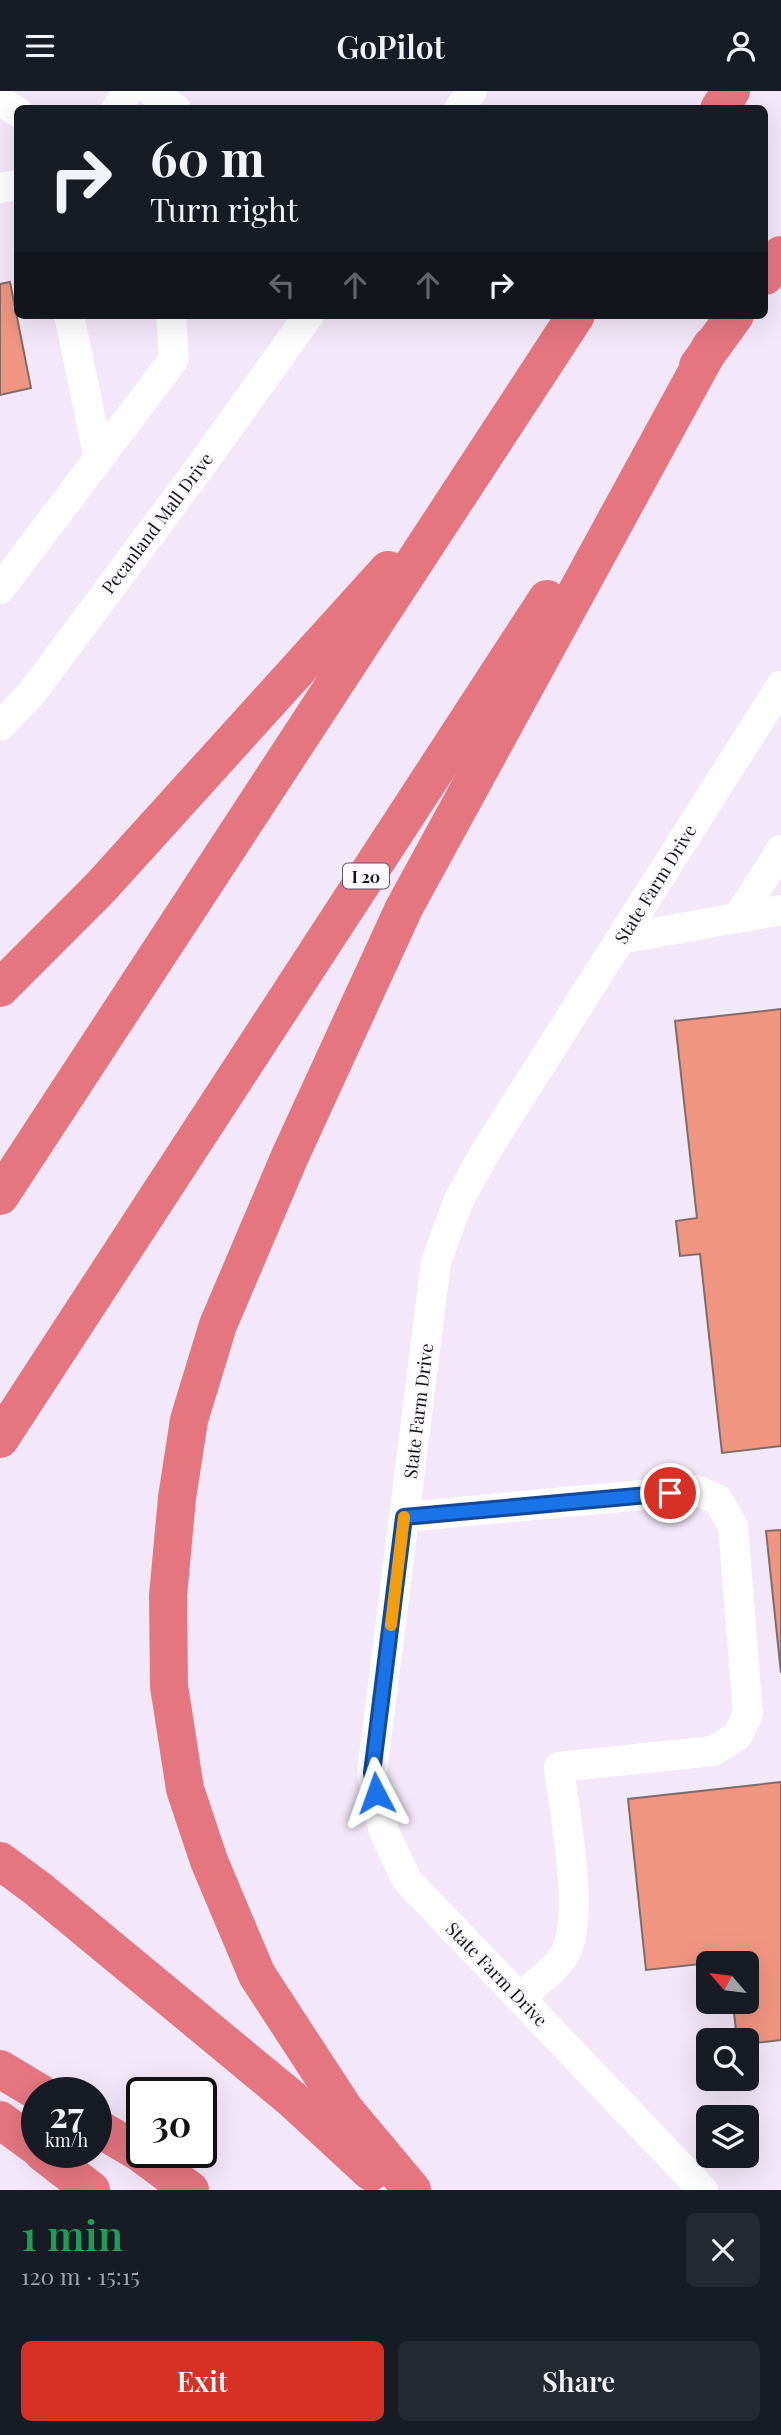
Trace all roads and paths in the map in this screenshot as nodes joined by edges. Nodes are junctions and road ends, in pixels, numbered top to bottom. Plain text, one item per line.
1 (151, 91) edge
2 (170, 105) edge
3 (781, 255) edge
4 (768, 272) edge
5 (70, 319) edge
6 (171, 319) edge
7 (306, 319) edge
8 (573, 319) edge
9 (732, 319) edge
10 (711, 346) junction
11 (99, 459) junction
12 (469, 481) junction
13 (0, 589) edge
14 (781, 686) edge
15 (0, 726) edge
16 (781, 850) edge
17 (781, 910) edge
18 (738, 918) junction
19 (620, 939) junction
20 (0, 988) edge
21 (0, 1196) edge
22 (0, 1439) edge
23 (404, 1517) junction
24 (0, 1861) edge
25 (520, 1997) junction
26 (0, 2069) edge
27 (21, 2082) edge
28 (0, 2120) edge
29 (21, 2135) edge
30 (112, 2136) edge
31 (62, 2168) edge
32 (91, 2190) edge
33 (190, 2190) edge
34 (391, 2190) edge
35 (412, 2190) edge
36 (703, 2190) edge

1 - 2 street
3 - 4 highway
5 - 11 street
6 - 11 street
7 - 15 street, Pecanland Mall Drive
8 - 12 highway
9 - 10 highway, I 20
10 - 22 highway, I 20
10 - 35 highway
11 - 13 street
12 - 20 highway
12 - 21 highway
14 - 19 street, State Farm Drive
16 - 18 street
17 - 18 street
18 - 19 street
19 - 23 street, State Farm Drive
23 - 25 street, State Farm Drive
23 - 25 street
24 - 34 highway
25 - 36 street, State Farm Drive
26 - 27 highway
28 - 29 highway
30 - 33 highway
31 - 32 highway

